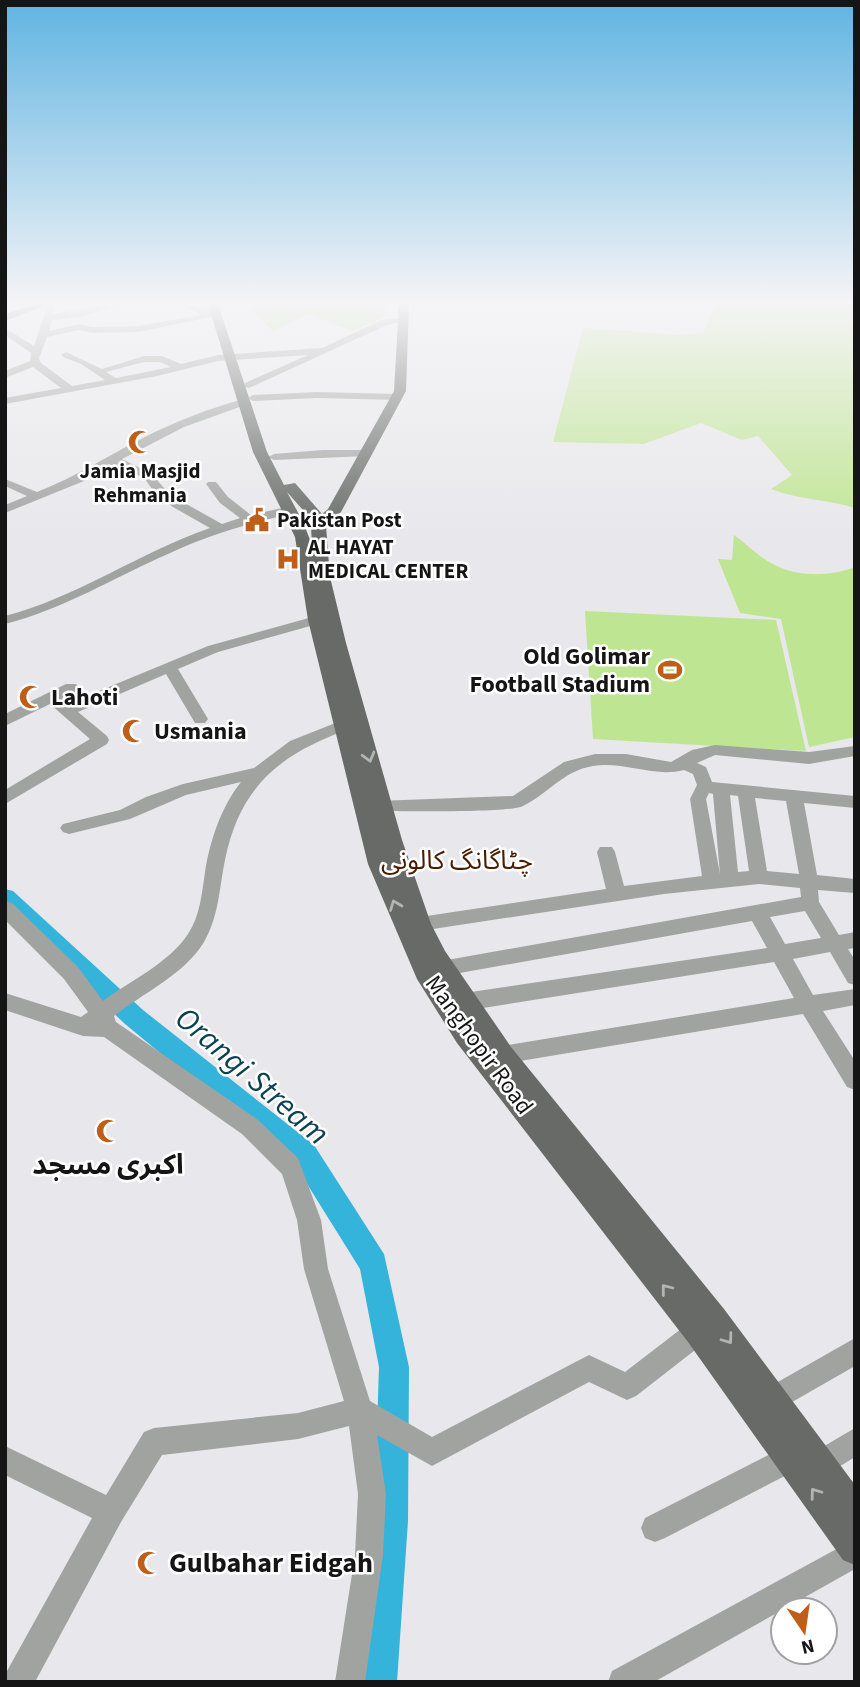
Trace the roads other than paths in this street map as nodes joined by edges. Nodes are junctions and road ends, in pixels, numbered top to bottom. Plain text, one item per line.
1 (66, 383) edge
2 (105, 383) edge
3 (244, 383) edge
4 (270, 383) edge
5 (400, 383) edge
6 (70, 389) junction
7 (249, 395) junction
8 (397, 397) junction
9 (5, 401) edge
10 (366, 453) junction
11 (274, 457) junction
12 (113, 459) junction
13 (5, 482) edge
14 (212, 484) dead end
15 (37, 496) junction
16 (5, 509) edge
17 (304, 519) junction
18 (249, 520) junction
19 (222, 529) junction
20 (6, 620) edge
21 (316, 620) junction
22 (169, 667) junction
23 (52, 696) junction
24 (84, 704) junction
25 (68, 710) junction
26 (201, 719) dead end
27 (5, 721) edge
28 (343, 725) junction
29 (855, 751) edge
30 (685, 764) junction
31 (256, 773) junction
32 (713, 788) junction
33 (746, 791) junction
34 (794, 796) junction
35 (5, 798) edge
36 (855, 802) edge
37 (383, 805) junction
38 (69, 828) dead end
39 (606, 852) dead end
40 (759, 877) junction
41 (721, 881) junction
42 (809, 882) junction
43 (855, 886) edge
44 (617, 894) junction
45 (810, 903) junction
46 (5, 908) edge
47 (757, 912) junction
48 (420, 924) junction
49 (845, 942) edge
50 (779, 953) junction
51 (443, 968) junction
52 (855, 977) edge
53 (855, 997) edge
54 (5, 1001) edge
55 (464, 1002) junction
56 (808, 1005) junction
57 (98, 1023) junction
58 (502, 1055) junction
59 (855, 1080) edge
60 (699, 1331) junction
61 (855, 1350) edge
62 (771, 1400) junction
63 (360, 1410) junction
64 (855, 1441) edge
65 (790, 1458) junction
66 (5, 1460) edge
67 (818, 1465) junction
68 (111, 1512) junction
69 (855, 1513) edge
70 (655, 1528) dead end
71 (855, 1550) edge
72 (18, 1682) edge
73 (350, 1682) edge
74 (623, 1682) edge

1 - 6 street
2 - 6 street
3 - 7 main road, Manghopir Road
4 - 7 street
5 - 8 main road
6 - 9 street
7 - 8 street
7 - 11 main road, Manghopir Road
7 - 12 street
7 - 17 main road, Manghopir Road
8 - 10 main road
10 - 11 street
10 - 17 main road
11 - 17 main road, Manghopir Road
12 - 15 street
12 - 19 street
13 - 15 street
14 - 18 street
15 - 16 street
17 - 18 street
17 - 21 main road, Manghopir Road
17 -> 37 main road, Manghopir Road
18 - 19 street
19 - 20 street
21 - 22 street
21 - 28 main road, Manghopir Road
22 - 24 street
22 - 26 street
23 - 24 street
23 - 25 street
23 - 27 street
24 - 25 street
25 - 35 street
28 - 31 street
60 -> 28 main road, Manghopir Road
29 - 30 street
30 - 32 street
30 - 37 street
31 - 38 street
31 - 57 street
32 - 33 street
32 - 41 street
33 - 34 street
33 - 40 street
34 - 36 street
34 - 42 street
37 - 48 main road, Manghopir Road
39 - 44 street
40 - 41 street
40 - 42 street
41 - 44 street
42 - 43 street
42 - 45 street
44 - 48 street
45 - 47 street
45 - 49 street
46 - 57 street
47 - 50 street
47 - 51 street
48 - 51 main road, Manghopir Road
49 - 50 street
49 - 52 street
50 - 55 street
50 - 56 street
51 - 55 main road, Manghopir Road
53 - 56 street
54 - 57 street
55 - 58 main road, Manghopir Road
56 - 58 street
56 - 59 street
57 - 63 street
58 -> 62 main road, Manghopir Road
60 - 63 street
60 - 65 main road, Manghopir Road
61 - 62 street
62 - 67 main road, Manghopir Road
63 - 68 street
63 - 73 street
64 - 67 street
65 - 70 street
71 -> 65 main road, Manghopir Road
66 - 68 street
67 - 69 main road, Manghopir Road
68 - 72 street
71 - 74 street

